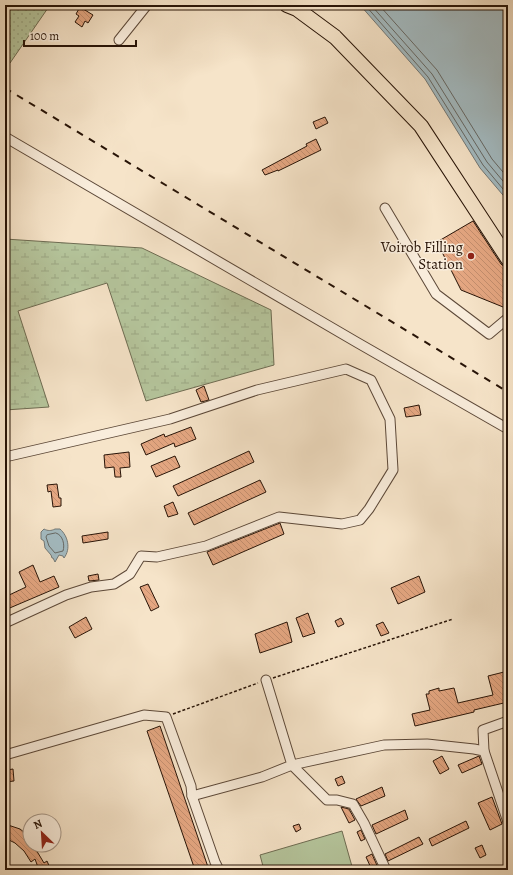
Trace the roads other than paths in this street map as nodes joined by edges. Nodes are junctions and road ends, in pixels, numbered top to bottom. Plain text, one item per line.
1 (147, 5) edge
2 (287, 5) edge
3 (119, 40) dead end
4 (5, 137) edge
5 (385, 208) dead end
6 (508, 259) edge
7 (508, 318) edge
8 (508, 429) edge
9 (5, 457) edge
10 (5, 623) edge
11 (266, 680) road end
12 (508, 721) edge
13 (484, 751) junction
14 (5, 754) edge
15 (292, 765) junction
16 (192, 796) junction
17 (508, 822) edge
18 (219, 870) edge
19 (386, 870) edge

1 - 3 street
2 - 6 highway
4 - 8 street
5 - 7 street
9 - 10 street
11 - 15 street
12 - 13 street
13 - 15 street
13 - 17 street
14 - 16 street
15 - 16 street
15 - 19 street
16 - 18 street

